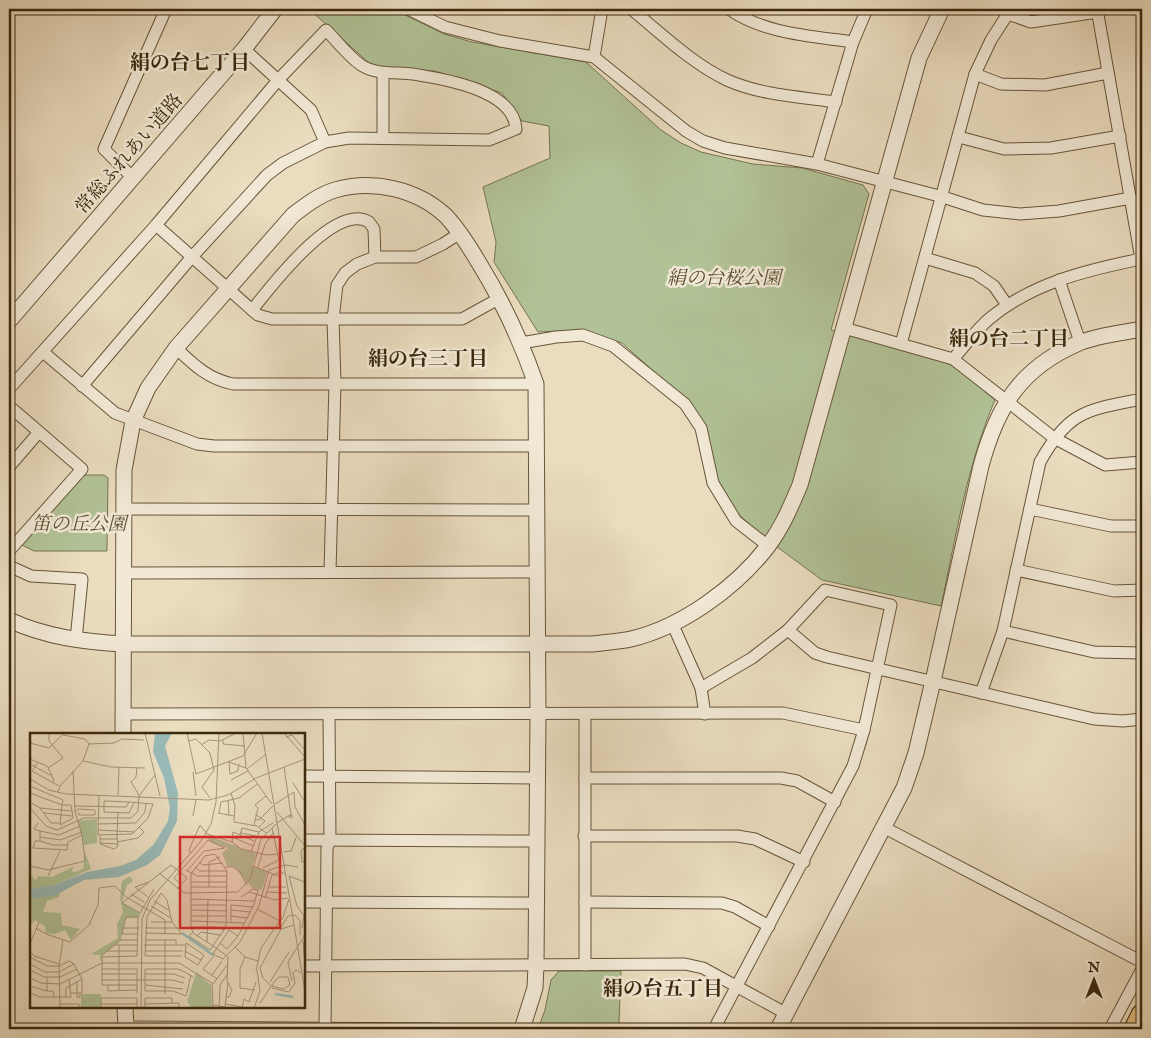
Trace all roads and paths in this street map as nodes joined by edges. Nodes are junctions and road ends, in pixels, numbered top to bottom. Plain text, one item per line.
1 (166, 9) edge
2 (275, 9) edge
3 (408, 9) edge
4 (602, 9) edge
5 (631, 9) edge
6 (729, 9) edge
7 (868, 9) edge
8 (942, 9) edge
9 (1098, 10) edge
10 (1009, 11) edge
11 (853, 42) junction
12 (244, 49) junction
13 (594, 57) junction
14 (383, 73) junction
15 (1108, 73) junction
16 (976, 74) junction
17 (279, 79) junction
18 (836, 102) junction
19 (1120, 136) junction
20 (959, 137) junction
21 (383, 138) junction
22 (325, 142) junction
23 (818, 164) junction
24 (133, 178) junction
25 (884, 183) junction
26 (943, 197) junction
27 (1130, 198) junction
28 (156, 225) junction
29 (460, 233) junction
30 (375, 257) junction
31 (191, 258) junction
32 (925, 258) junction
33 (1059, 280) junction
34 (227, 289) junction
35 (500, 298) junction
36 (1007, 306) junction
37 (252, 310) junction
38 (334, 319) junction
39 (9, 321) edge
40 (844, 328) junction
41 (1142, 329) edge
42 (1080, 342) junction
43 (522, 343) junction
44 (901, 344) junction
45 (176, 348) junction
46 (43, 352) junction
47 (954, 359) junction
48 (335, 383) junction
49 (536, 384) junction
50 (82, 386) junction
51 (9, 389) edge
52 (1142, 399) edge
53 (1006, 400) junction
54 (9, 406) edge
55 (133, 420) junction
56 (39, 432) junction
57 (1054, 438) junction
58 (334, 446) junction
59 (536, 446) junction
60 (1142, 462) edge
61 (9, 467) edge
62 (124, 509) junction
63 (330, 509) junction
64 (1030, 509) junction
65 (538, 510) junction
66 (1142, 526) edge
67 (13, 538) edge
68 (768, 546) junction
69 (9, 551) edge
70 (9, 566) edge
71 (1016, 570) junction
72 (330, 572) junction
73 (536, 572) junction
74 (124, 573) junction
75 (1142, 590) edge
76 (9, 620) edge
77 (672, 623) junction
78 (788, 630) junction
79 (1003, 631) junction
80 (76, 640) junction
81 (124, 644) junction
82 (537, 644) junction
83 (1142, 653) edge
84 (878, 669) junction
85 (934, 681) junction
86 (701, 688) junction
87 (981, 693) junction
88 (122, 714) junction
89 (329, 714) junction
90 (538, 714) junction
91 (585, 714) junction
92 (705, 714) junction
93 (1142, 719) edge
94 (864, 730) junction
95 (123, 733) edge
96 (305, 776) edge
97 (330, 776) junction
98 (536, 778) junction
99 (585, 778) junction
100 (836, 802) junction
101 (885, 828) junction
102 (584, 836) junction
103 (305, 840) edge
104 (330, 840) junction
105 (537, 841) junction
106 (804, 862) junction
107 (305, 902) edge
108 (328, 902) junction
109 (585, 902) junction
110 (537, 903) junction
111 (769, 926) junction
112 (1142, 962) edge
113 (536, 965) junction
114 (585, 965) junction
115 (305, 966) edge
116 (327, 966) junction
117 (1142, 969) edge
118 (736, 987) junction
119 (125, 1008) edge
120 (786, 1014) junction
121 (1142, 1015) edge
122 (126, 1028) edge
123 (325, 1029) edge
124 (438, 1029) edge
125 (522, 1029) edge
126 (714, 1029) edge
127 (778, 1029) edge
128 (1110, 1029) edge
129 (1136, 1029) edge

1 - 24 street
2 - 12 street, 常総ふれあい道路
3 - 13 street
4 - 13 street
5 - 18 street
6 - 11 street
7 - 11 street
8 - 25 street
9 - 10 street
9 - 15 street
10 - 16 street
11 - 18 street
12 - 17 street
12 - 24 street, 常総ふれあい道路
13 - 23 street
14 - 17 street
14 - 21 street
14 - 21 street
15 - 16 street
15 - 19 street
16 - 20 street
17 - 22 street
17 - 28 street
18 - 23 street
19 - 20 street
19 - 27 street
20 - 26 street
21 - 22 street
22 - 31 street
23 - 25 street
24 - 39 street, 常総ふれあい道路
25 - 26 street
25 - 40 street
26 - 27 street
26 - 32 street
27 - 33 street
28 - 31 street
28 - 46 street
29 - 30 street
29 - 34 street
29 - 35 street
30 - 37 street
30 - 38 street
31 - 34 street
31 - 50 street
32 - 36 street
32 - 44 street
33 - 36 street
33 - 42 street
34 - 37 street
34 - 45 street
35 - 38 street
35 - 43 street
36 - 47 street
37 - 38 street
38 - 48 street
40 - 44 street
40 - 68 street
41 - 42 street
42 - 53 street
43 - 49 street
43 - 68 street
44 - 47 street
45 - 48 street
45 - 55 street
46 - 50 street
46 - 51 street
47 - 53 street
48 - 49 street
48 - 58 street
49 - 59 street
50 - 55 street
52 - 57 street
53 - 57 street
53 - 85 street
54 - 56 street
55 - 58 street
55 - 62 street
56 - 61 street
56 - 67 street
57 - 60 street
57 - 64 street
58 - 59 street
58 - 63 street
59 - 65 street
62 - 63 street
62 - 74 street
63 - 65 street
63 - 72 street
64 - 66 street
64 - 71 street
65 - 73 street
67 - 69 street
68 - 77 street
70 - 80 street
71 - 75 street
71 - 79 street
72 - 73 street
72 - 74 street
73 - 82 street
74 - 81 street
76 - 80 street
77 - 82 street
77 - 86 street
78 - 84 street
78 - 84 street
78 - 86 street
79 - 83 street
79 - 87 street
80 - 81 street
81 - 82 street
81 - 88 street
82 - 90 street
84 - 85 street
84 - 94 street
85 - 87 street
85 - 101 street
86 - 92 street
87 - 93 street
88 - 89 street
88 - 95 street
89 - 90 street
89 - 97 street
90 - 91 street
90 - 98 street
91 - 92 street
91 - 99 street
92 - 94 street
94 - 100 street
96 - 97 street
97 - 98 street
97 - 104 street
98 - 105 street
99 - 100 street
99 - 102 street
100 - 106 street
101 - 112 street
101 - 120 street
102 - 106 street
102 - 109 street
103 - 104 street
104 - 105 street
104 - 108 street
105 - 110 street
106 - 111 street
107 - 108 street
108 - 110 street
108 - 116 street
109 - 111 street
109 - 114 street
110 - 113 street
111 - 118 street
113 - 114 street
113 - 116 street
113 - 125 street
114 - 118 street
115 - 116 street
116 - 123 street
117 - 128 street
118 - 120 street
118 - 126 street
119 - 122 street
120 - 127 street
121 - 129 highway
122 - 123 street
123 - 124 street

